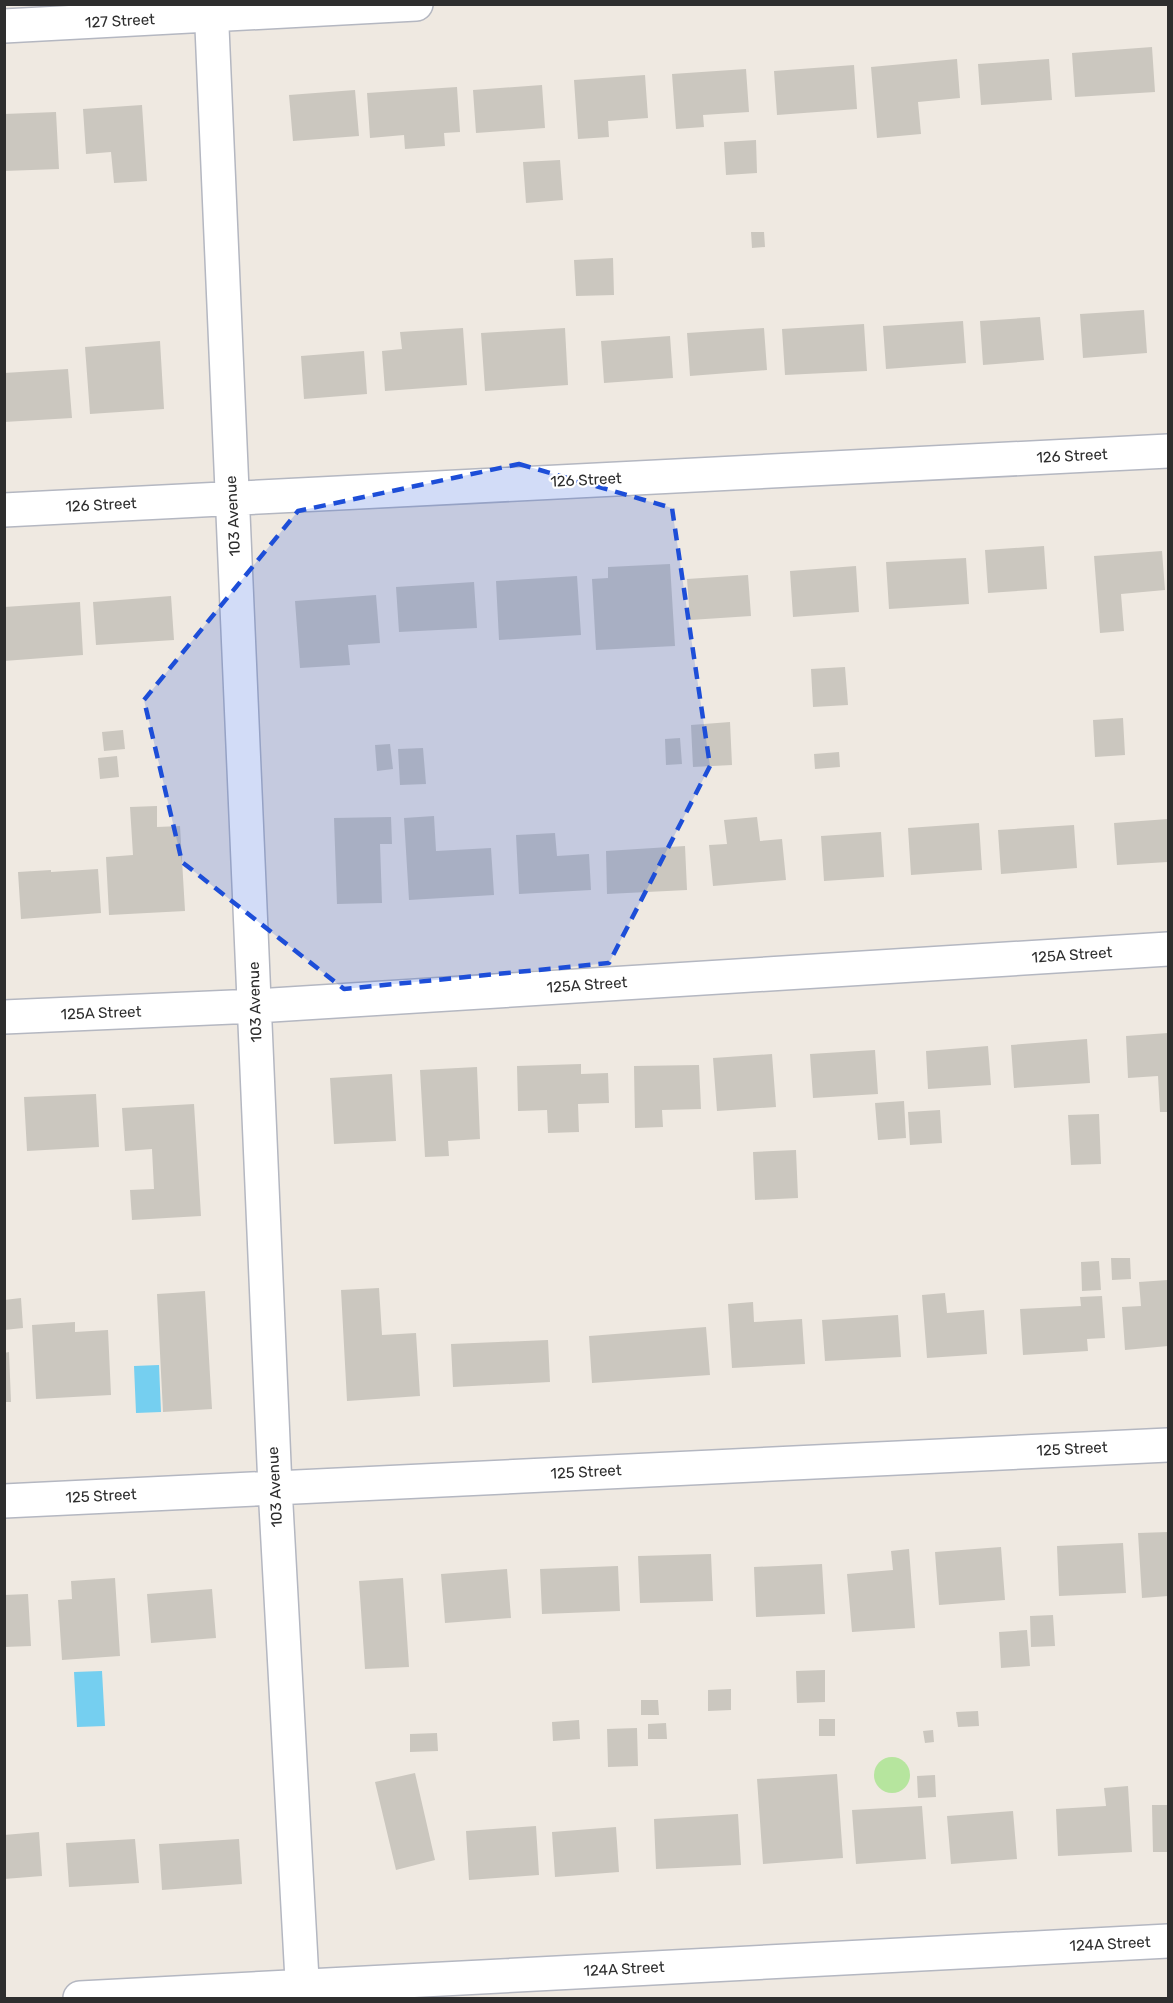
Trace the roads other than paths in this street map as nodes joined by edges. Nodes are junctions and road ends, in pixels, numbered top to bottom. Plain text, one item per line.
1 (416, 4) edge
2 (211, 10) edge
3 (4, 26) edge
4 (1168, 451) edge
5 (232, 497) junction
6 (4, 510) edge
7 (1168, 949) edge
8 (256, 1006) junction
9 (4, 1017) edge
10 (1168, 1445) edge
11 (275, 1487) junction
12 (4, 1501) edge
13 (1168, 1941) edge
14 (303, 1992) edge
15 (80, 1998) edge

1 - 2 street, 127 Street
2 - 3 street, 127 Street
2 - 5 street, 103 Avenue
4 - 5 street, 126 Street
5 - 6 street, 126 Street
5 - 8 street, 103 Avenue
7 - 8 street, 125A Street
8 - 9 street, 125A Street
8 - 11 street, 103 Avenue
10 - 11 street, 125 Street
11 - 12 street, 125 Street
11 - 14 street, 103 Avenue
13 - 14 street, 124A Street
14 - 15 street, 124A Street

